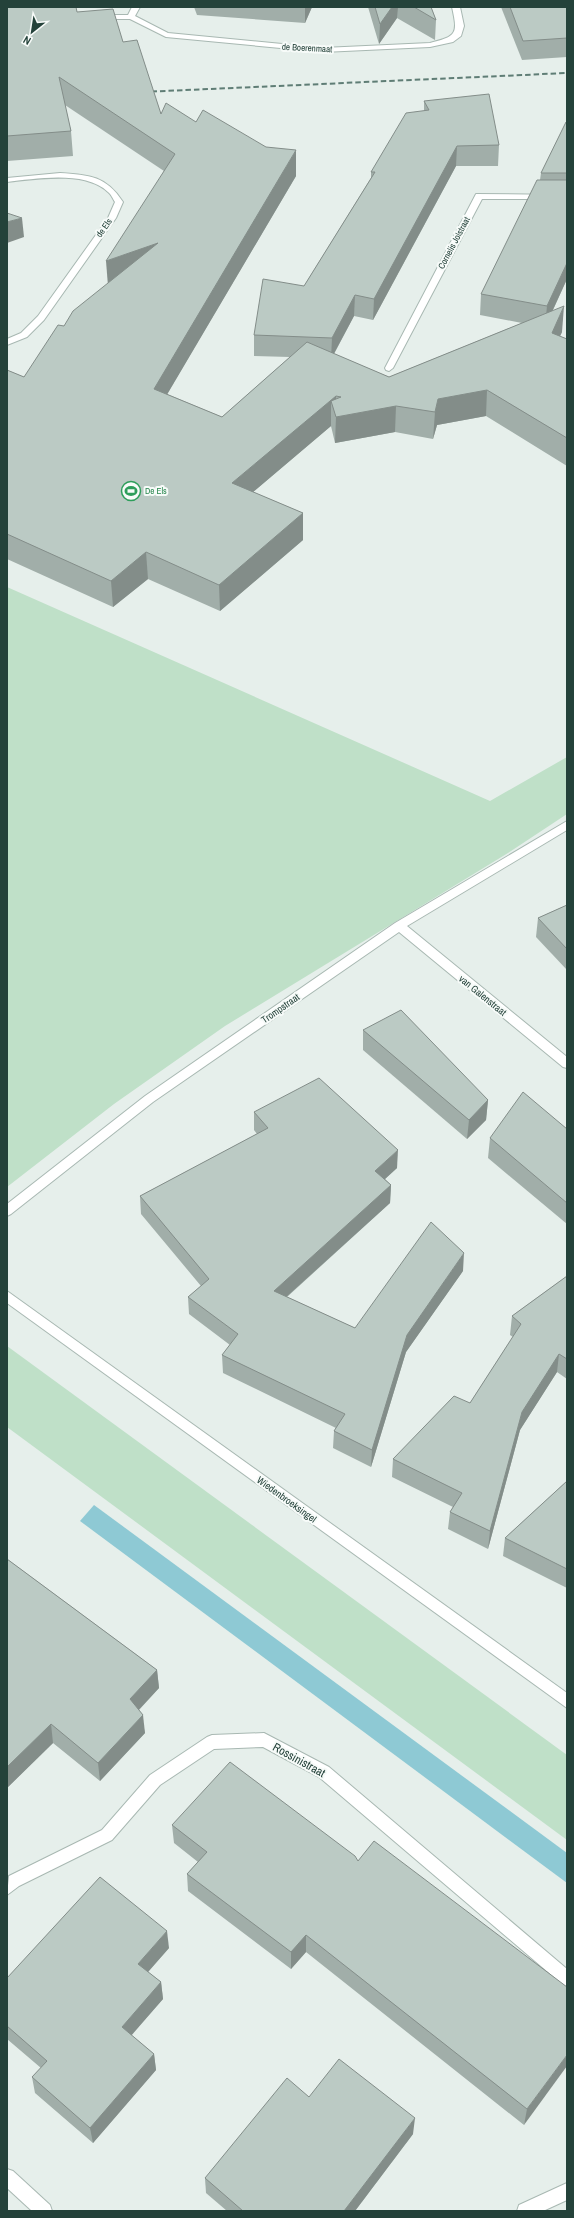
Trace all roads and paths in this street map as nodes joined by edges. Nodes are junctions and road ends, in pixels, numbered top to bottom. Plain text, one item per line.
1 (136, 7) edge
2 (456, 7) edge
3 (94, 15) edge
4 (131, 17) junction
5 (7, 180) edge
6 (567, 197) edge
7 (7, 342) edge
8 (389, 368) dead end
9 (567, 825) edge
10 (399, 926) junction
11 (567, 1064) edge
12 (7, 1211) edge
13 (7, 1296) edge
14 (567, 1701) edge
15 (7, 1888) edge
16 (567, 1979) edge
17 (7, 2177) edge
18 (567, 2191) edge
19 (44, 2211) edge
20 (525, 2211) edge

1 - 4 street
2 - 4 street, de Boerenmaat
3 - 4 street
5 - 7 street, de Els
6 - 8 street, Cornelis Jolstraat
9 - 10 street, Trompstraat
10 - 11 street, van Galenstraat
10 - 12 street, Trompstraat
13 - 14 street, Wiedenbroeksingel
15 - 16 street, Rossinistraat
17 - 19 street
18 - 20 street

